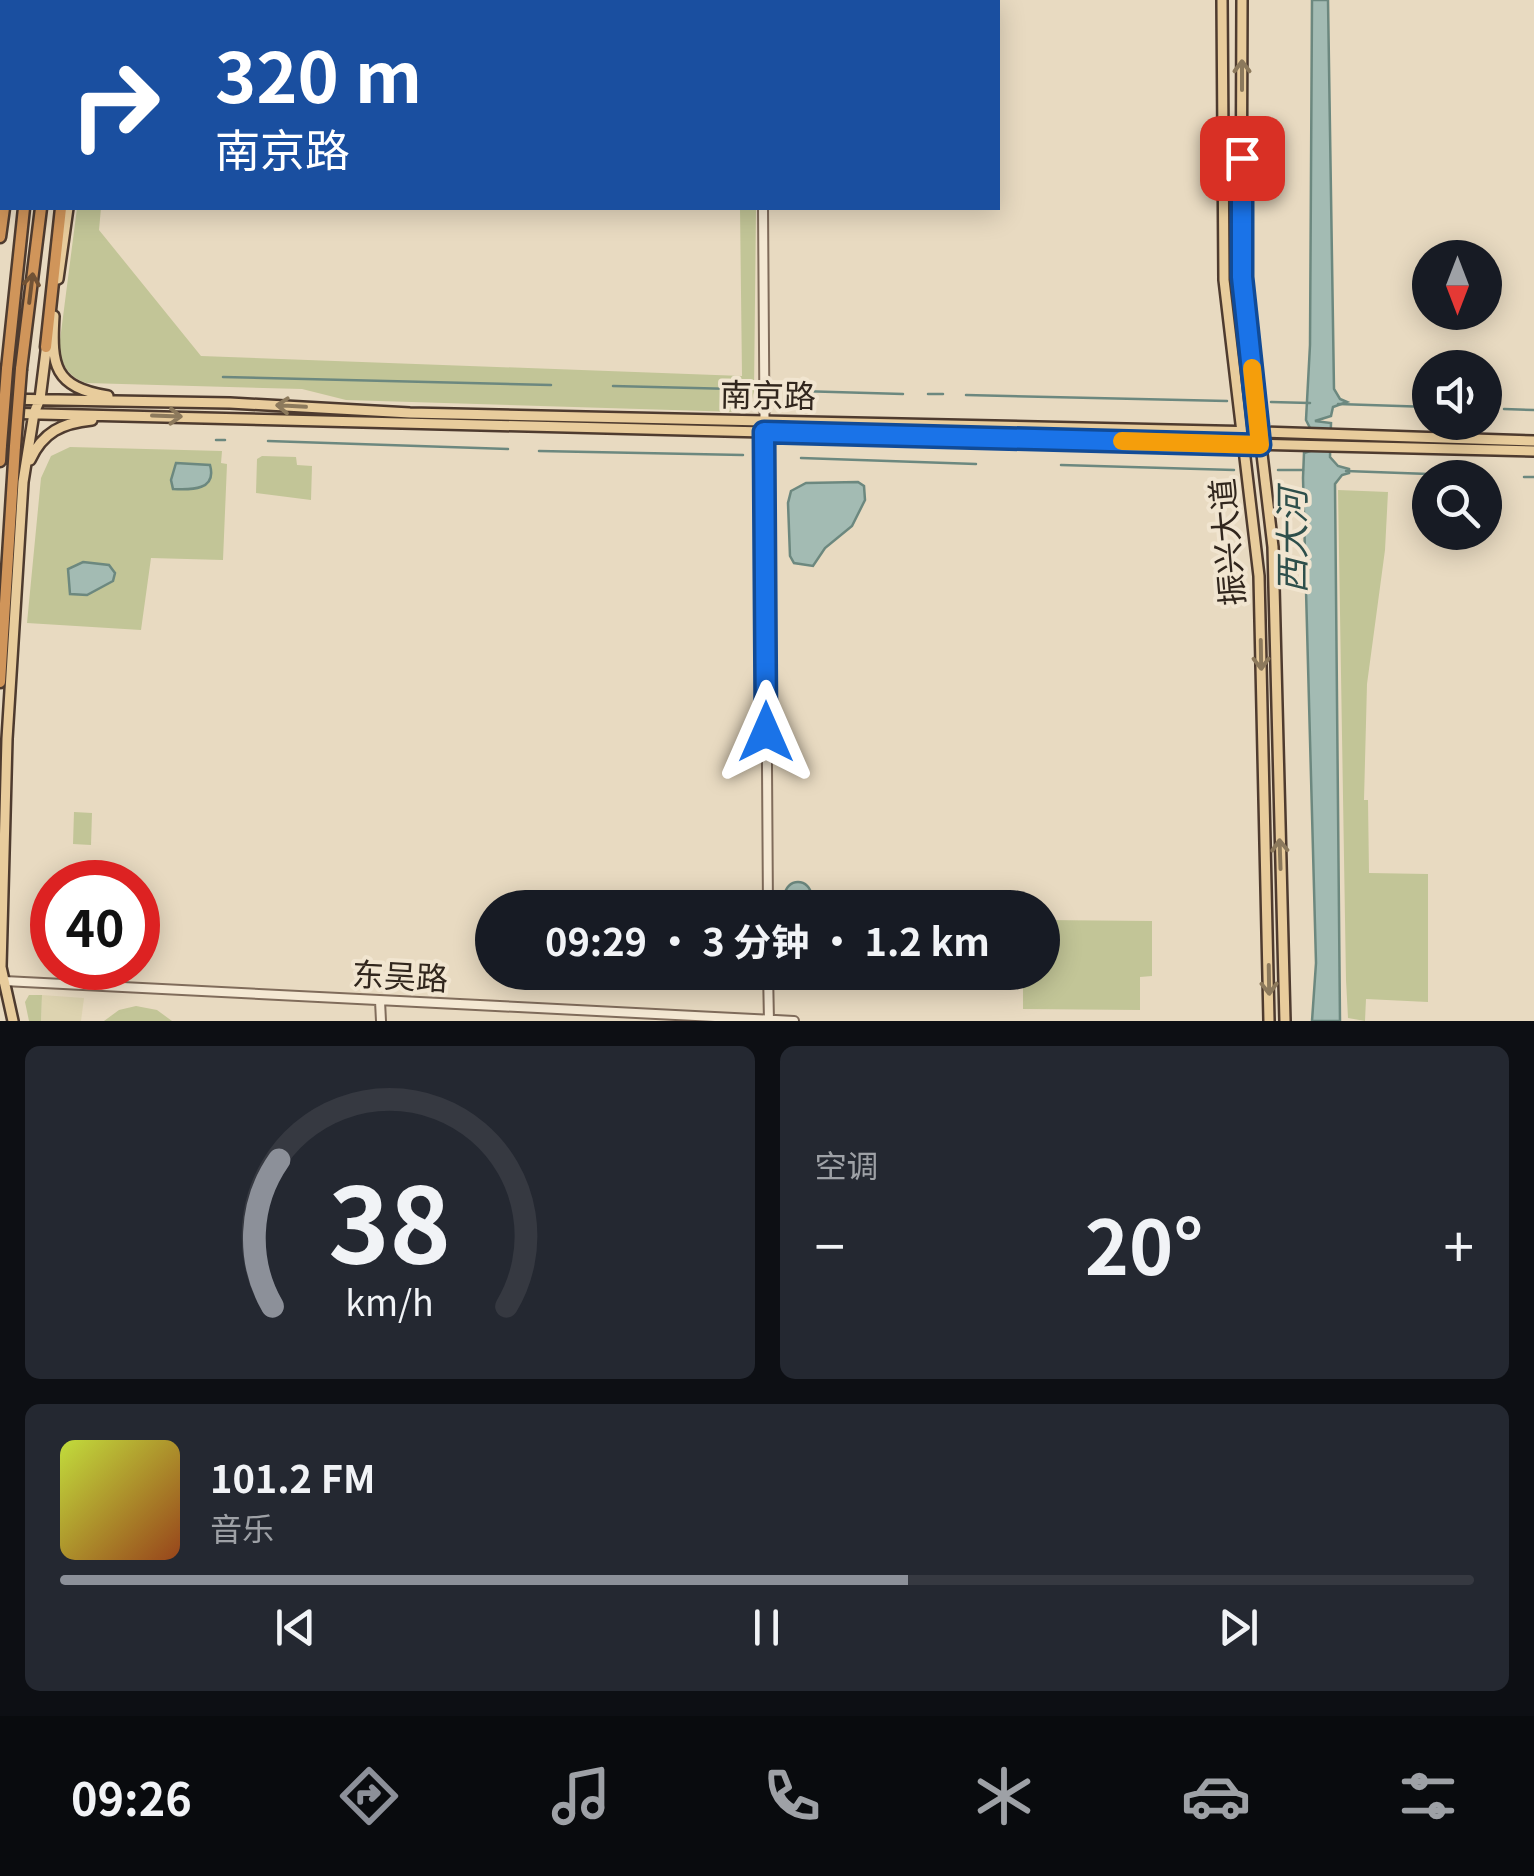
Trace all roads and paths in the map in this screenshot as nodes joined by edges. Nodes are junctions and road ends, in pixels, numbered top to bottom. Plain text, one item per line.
1 (1222, 0) edge
2 (1242, 0) edge
3 (4, 210) edge
4 (24, 210) edge
5 (41, 210) edge
6 (64, 210) edge
7 (64, 210) edge
8 (763, 210) edge
9 (0, 237) edge
10 (56, 293) junction
11 (46, 347) junction
12 (0, 399) edge
13 (40, 399) junction
14 (216, 402) junction
15 (0, 414) edge
16 (34, 414) junction
17 (136, 415) junction
18 (765, 426) junction
19 (1241, 432) junction
20 (1259, 432) junction
21 (1534, 441) edge
22 (1343, 442) junction
23 (1243, 444) junction
24 (1, 445) edge
25 (1260, 445) junction
26 (1534, 451) edge
27 (0, 461) edge
28 (22, 482) junction
29 (0, 682) edge
30 (768, 890) edge
31 (4, 982) junction
32 (768, 990) edge
33 (380, 1001) junction
34 (14, 1021) edge
35 (381, 1021) edge
36 (769, 1021) edge
37 (794, 1021) edge
38 (1270, 1021) edge
39 (1285, 1021) edge

1 - 19 main road, 振兴大道
20 -> 2 main road, 振兴大道
3 - 9 highway
4 - 24 highway, bridge
29 -> 5 highway, bridge
6 - 10 main road
7 - 11 highway
8 - 18 street
10 - 11 main road
10 - 14 main road
11 - 13 main road
12 - 13 main road, 南京路
13 - 14 main road, 南京路
13 - 16 main road
18 -> 14 main road, 南京路
15 - 16 main road, 南京路
16 - 17 main road, 南京路
16 - 28 main road
17 -> 18 main road, 南京路
17 - 28 main road
18 - 19 main road, 南京路
18 - 23 main road, 南京路
18 - 30 street
19 - 20 main road, 南京路
19 - 23 main road, 振兴大道
20 - 22 main road, 南京路
20 - 25 main road, 振兴大道
21 - 22 main road, 南京路
22 - 25 main road, 南京路
22 - 26 main road, 南京路
23 - 25 main road, 南京路
23 -> 38 main road, 振兴大道
24 - 27 highway
39 -> 25 main road, 振兴大道
28 - 31 main road
31 - 33 street, 东吴路
31 - 34 main road
32 - 36 street
33 - 35 street
33 - 36 street, 东吴路
36 - 37 street, 东吴路

